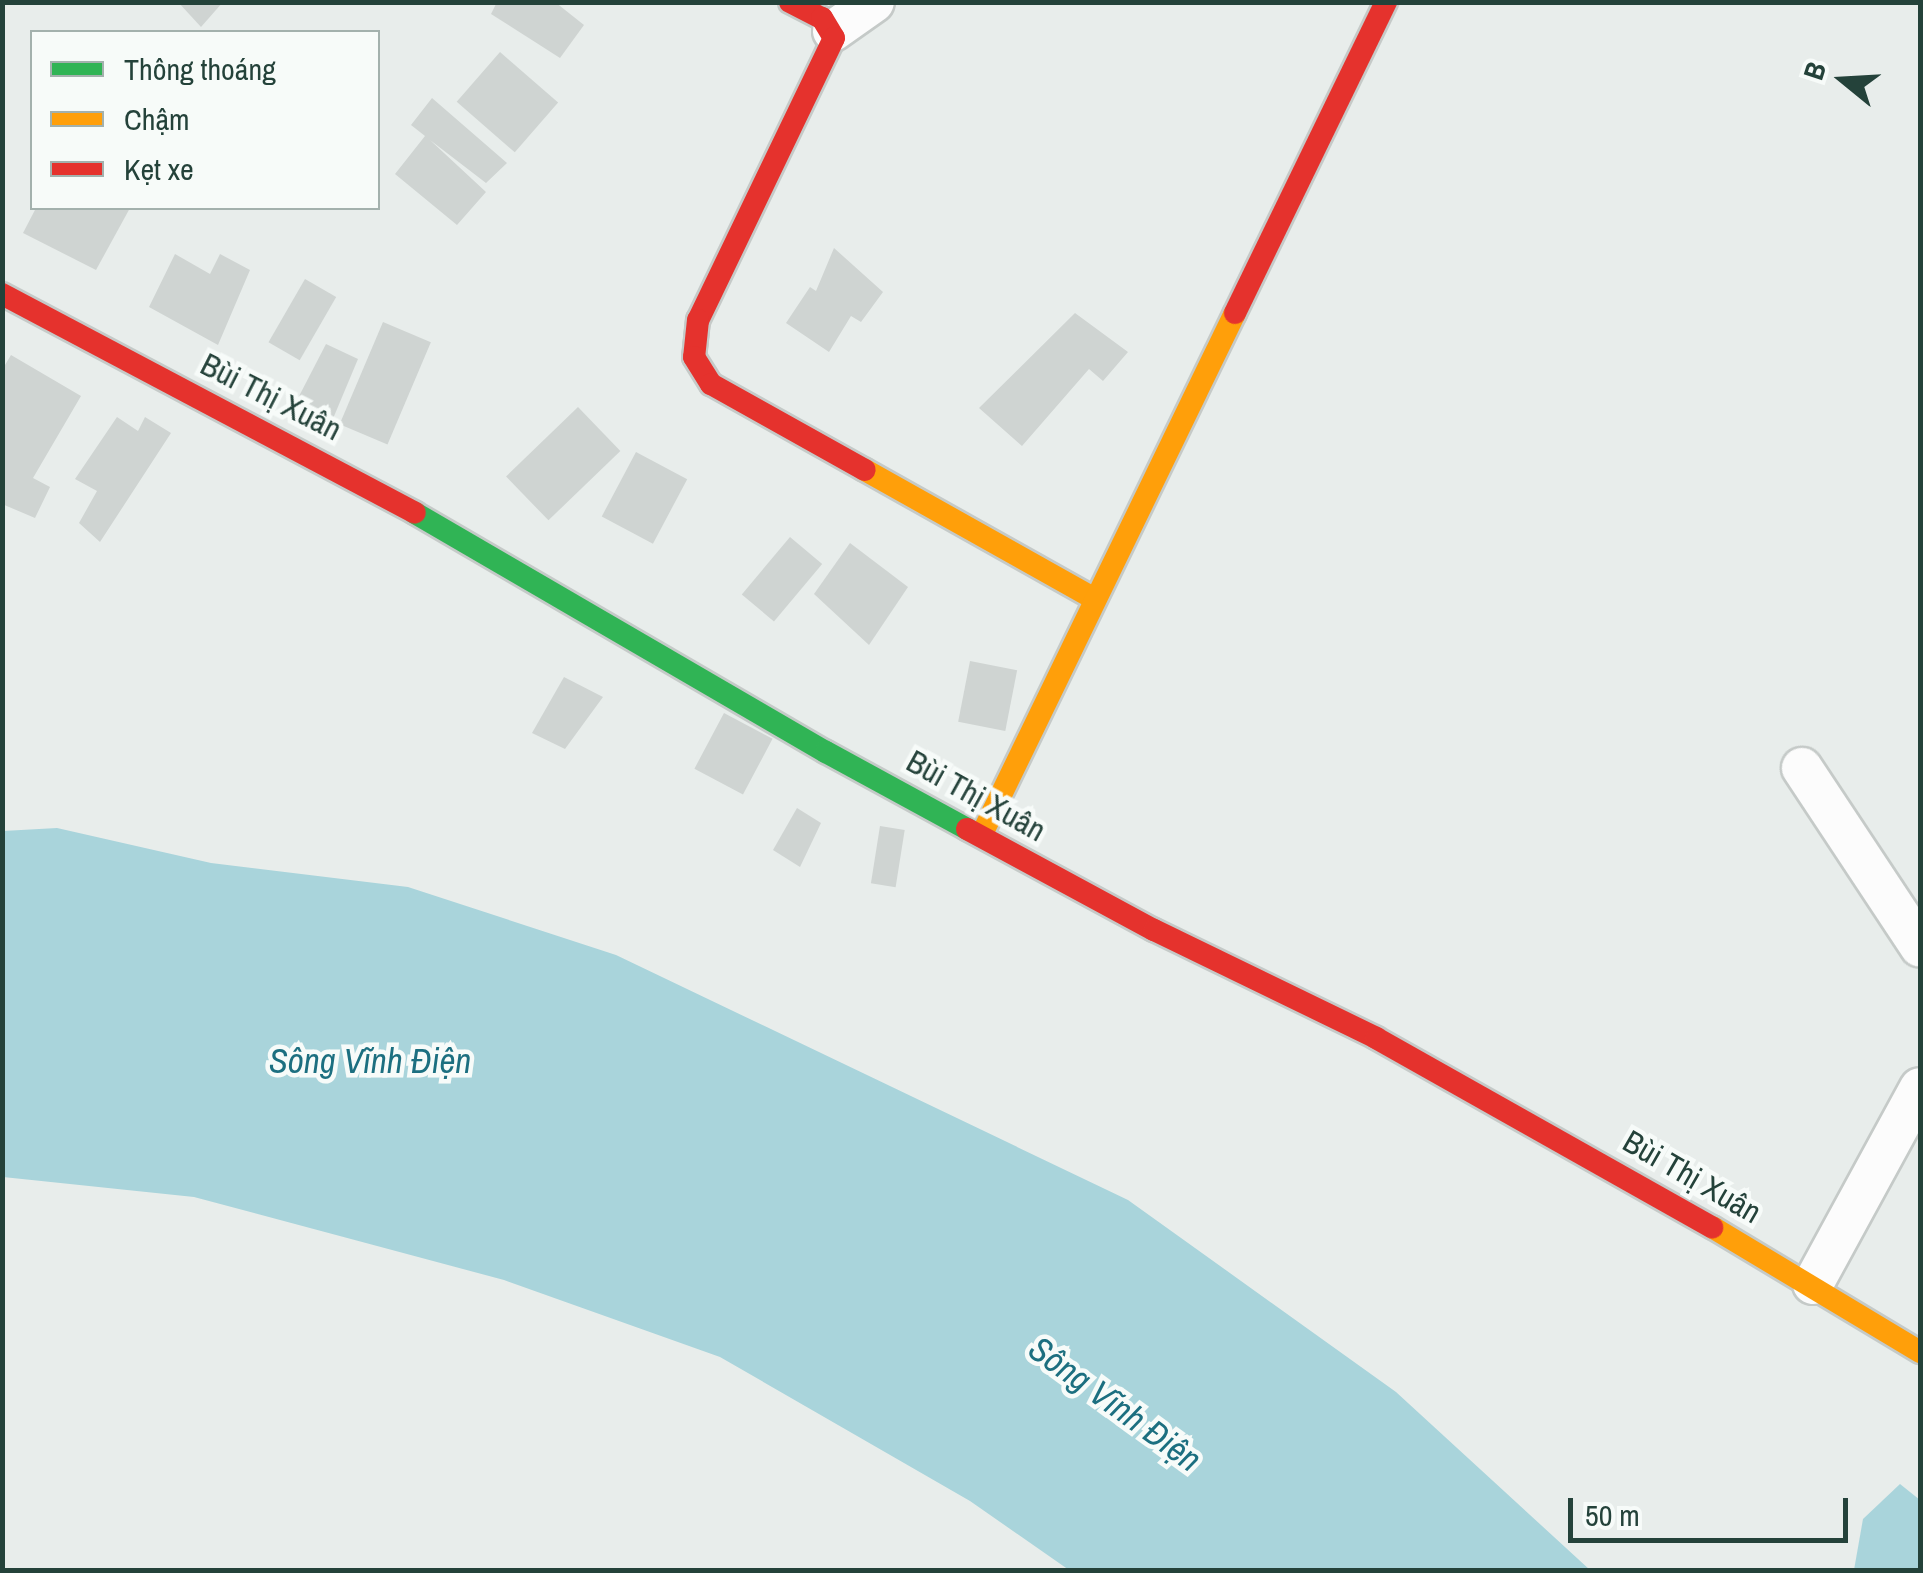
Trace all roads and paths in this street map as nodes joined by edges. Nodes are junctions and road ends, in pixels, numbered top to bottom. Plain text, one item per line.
1 (790, 2) edge
2 (874, 2) edge
3 (1386, 2) edge
4 (833, 31) junction
5 (2, 294) edge
6 (1093, 598) junction
7 (1802, 768) dead end
8 (980, 836) junction
9 (1920, 946) edge
10 (1920, 1088) edge
11 (1812, 1284) junction
12 (1920, 1352) edge

1 - 4 street
2 - 4 street
3 - 6 street
4 - 6 street
5 - 8 street, Bùi Thị Xuân
6 - 8 street
7 - 9 street
8 - 11 street, Bùi Thị Xuân
10 - 11 street
11 - 12 street, Bùi Thị Xuân

